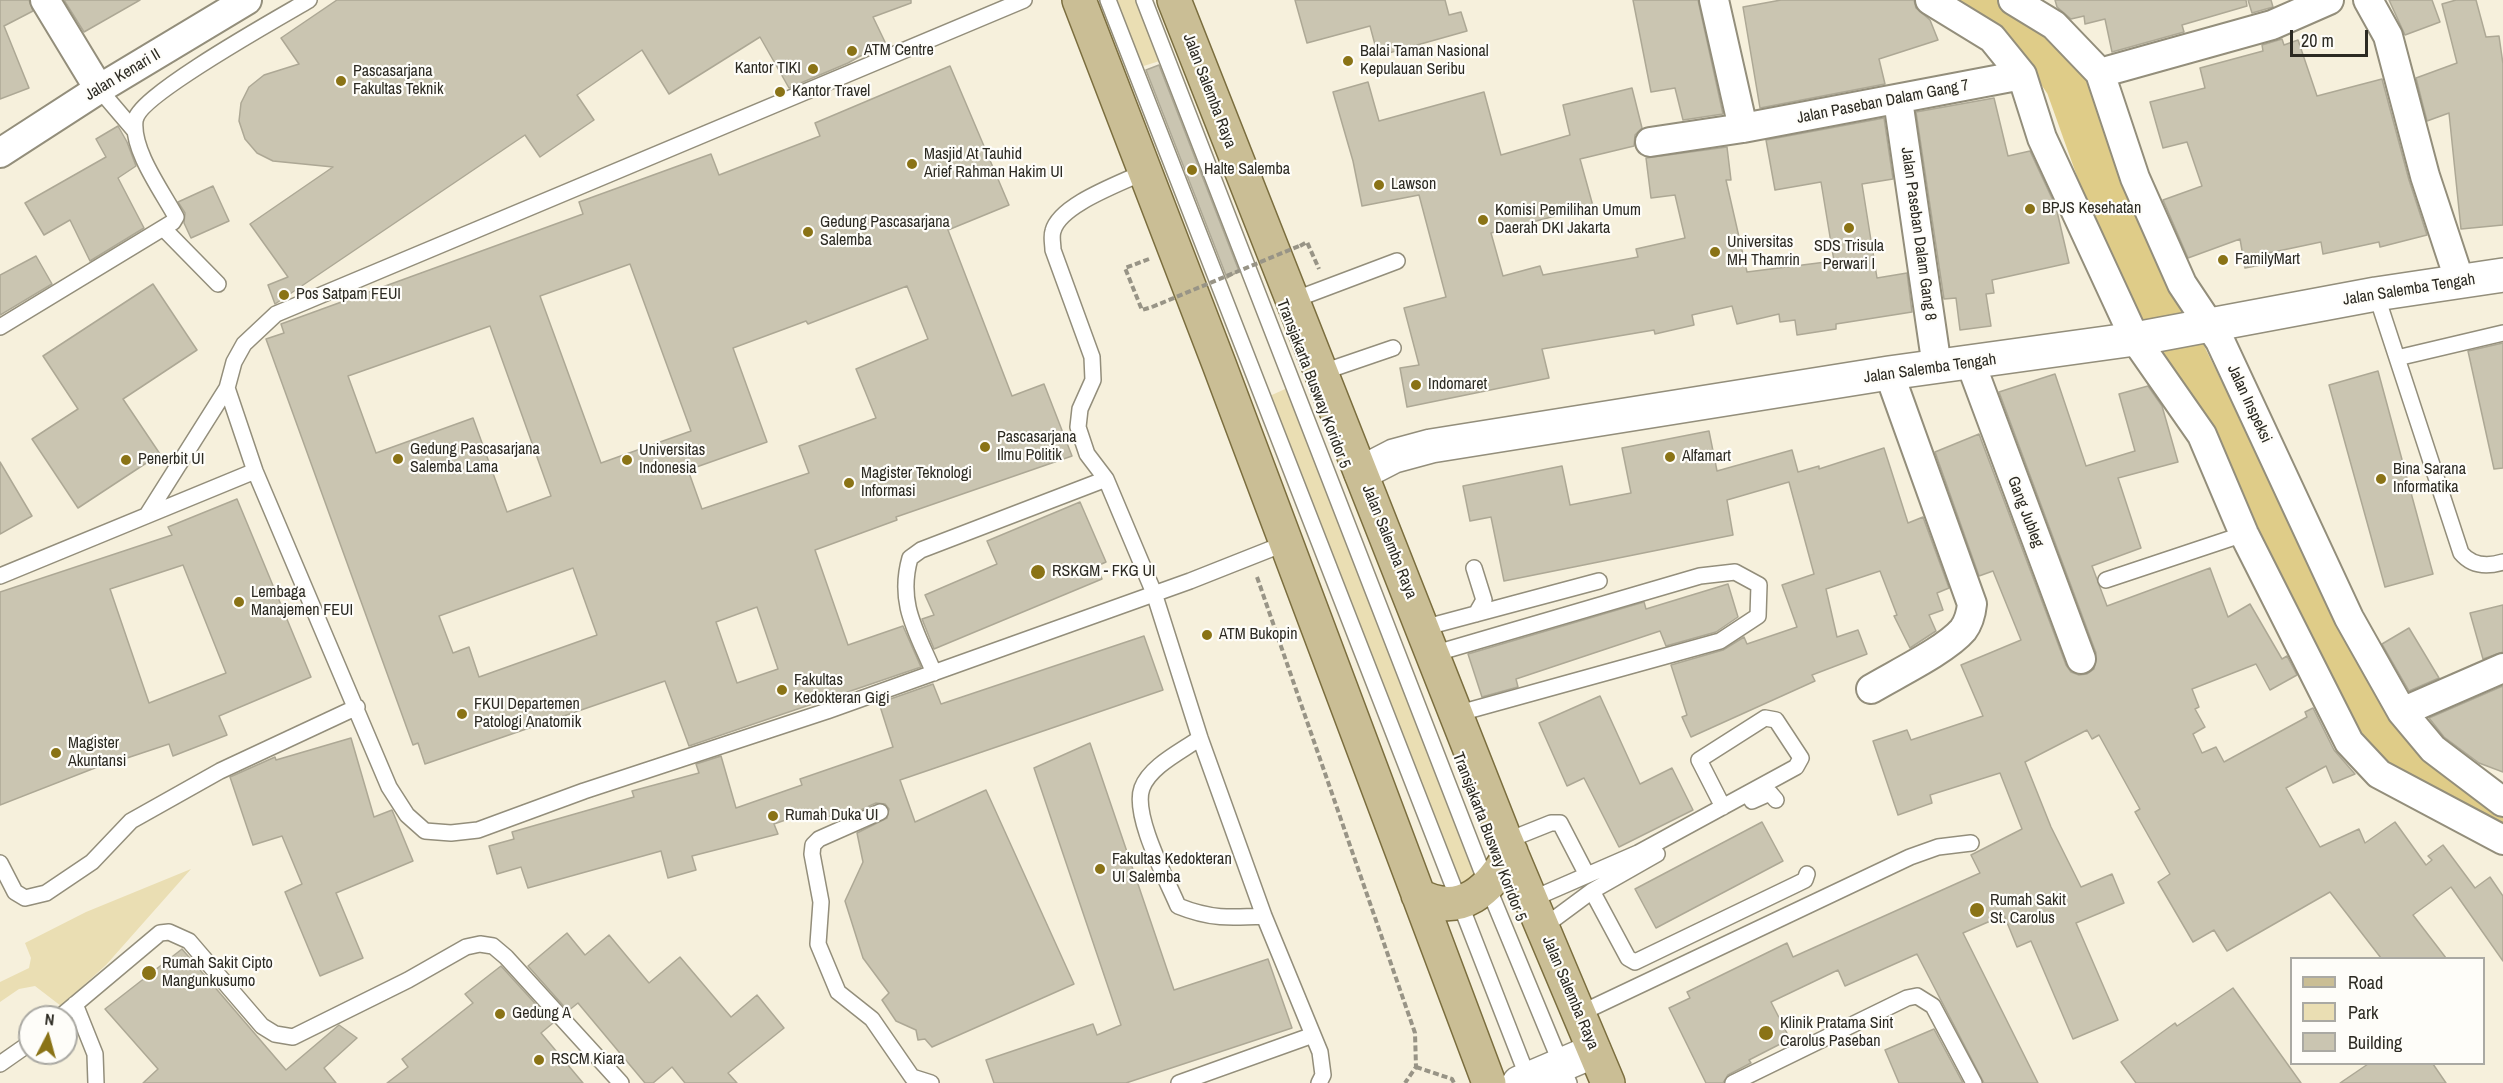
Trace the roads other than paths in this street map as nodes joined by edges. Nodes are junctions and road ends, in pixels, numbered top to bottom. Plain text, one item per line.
1 (45, 0) edge
2 (247, 0) edge
3 (309, 0) edge
4 (1024, 0) edge
5 (1078, 0) edge
6 (1108, 0) edge
7 (1144, 0) edge
8 (1174, 0) edge
9 (1714, 0) edge
10 (1930, 0) edge
11 (2013, 0) edge
12 (2329, 0) edge
13 (2368, 0) edge
14 (2100, 73) junction
15 (2022, 75) junction
16 (99, 89) junction
17 (1898, 100) junction
18 (1743, 128) junction
19 (134, 130) junction
20 (1650, 142) dead end
21 (0, 153) edge
22 (1146, 171) junction
23 (164, 229) junction
24 (1397, 261) dead end
25 (2503, 275) edge
26 (2460, 282) junction
27 (218, 284) dead end
28 (2376, 294) junction
29 (1292, 300) junction
30 (0, 327) edge
31 (2201, 328) junction
32 (2503, 333) edge
33 (2139, 338) junction
34 (1393, 348) dead end
35 (2397, 358) junction
36 (1971, 364) junction
37 (1937, 368) junction
38 (1320, 373) junction
39 (1888, 373) junction
40 (227, 388) junction
41 (255, 471) junction
42 (1361, 473) junction
43 (1106, 479) junction
44 (147, 516) junction
45 (2244, 534) junction
46 (1286, 543) junction
47 (2503, 561) edge
48 (1474, 568) dead end
49 (0, 576) edge
50 (2106, 580) dead end
51 (1599, 581) dead end
52 (1154, 593) junction
53 (1476, 614) junction
54 (1428, 641) junction
55 (2081, 659) dead end
56 (2503, 668) edge
57 (934, 673) junction
58 (1871, 689) dead end
59 (357, 707) junction
60 (2402, 712) junction
61 (1456, 714) junction
62 (1200, 738) junction
63 (1776, 800) dead end
64 (2503, 802) edge
65 (1723, 807) junction
66 (880, 812) dead end
67 (2503, 840) edge
68 (1971, 843) dead end
69 (1508, 846) junction
70 (0, 863) edge
71 (1807, 874) dead end
72 (1587, 875) junction
73 (1592, 891) junction
74 (1475, 894) junction
75 (1418, 895) junction
76 (1536, 914) junction
77 (1264, 916) junction
78 (75, 1004) joint
79 (1581, 1013) junction
80 (1313, 1035) junction
81 (18, 1051) edge
82 (1594, 1051) junction
83 (0, 1064) edge
84 (1565, 1074) edge
85 (1526, 1082) edge
86 (96, 1083) edge
87 (621, 1083) edge
88 (931, 1083) edge
89 (1179, 1083) edge
90 (1319, 1083) edge
91 (1489, 1083) edge
92 (1608, 1083) edge
93 (1733, 1083) edge
94 (1974, 1083) edge

1 - 16 street
2 - 16 street, Jalan Kenari II
3 - 19 lane
4 - 40 lane
5 - 22 main road
6 - 74 lane, Transjakarta Busway Koridor 5
7 - 74 lane, Transjakarta Busway Koridor 5
8 - 29 main road, Jalan Salemba Raya
9 - 18 street
10 - 15 street
11 - 14 street, Jalan Inspeksi
12 - 14 street
13 - 26 street
14 - 31 street, Jalan Inspeksi
15 - 17 street, Jalan Paseban Dalam Gang 7
15 - 33 street
16 - 19 lane
16 - 21 street, Jalan Kenari II
17 - 18 street, Jalan Paseban Dalam Gang 7
17 - 37 street, Jalan Paseban Dalam Gang 8
18 - 20 street, Jalan Paseban Dalam Gang 7
19 - 23 lane
22 - 43 lane
22 - 46 main road
23 - 27 lane
23 - 30 lane
24 - 29 lane
25 - 26 main road, Jalan Salemba Tengah
26 - 28 main road, Jalan Salemba Tengah
28 - 31 main road, Jalan Salemba Tengah
28 - 35 lane
29 - 38 main road, Jalan Salemba Raya
31 - 33 main road, Jalan Salemba Tengah
31 - 60 street, Jalan Inspeksi
32 - 35 lane
33 - 36 main road, Jalan Salemba Tengah
33 - 45 street
34 - 38 lane
35 - 47 lane
36 - 37 main road, Jalan Salemba Tengah
36 - 55 street, Gang Jubleg
37 - 39 main road, Jalan Salemba Tengah
38 - 42 main road, Jalan Salemba Raya
39 - 42 main road, Jalan Salemba Tengah
39 - 58 street
40 - 41 lane
40 - 44 lane
41 - 44 lane
41 - 59 lane
42 - 54 main road, Jalan Salemba Raya
43 - 52 lane
43 - 57 lane
44 - 49 lane
45 - 50 lane
45 - 67 street
46 - 52 lane
46 - 75 main road
48 - 53 lane
51 - 53 lane
52 - 57 lane
52 - 62 lane
53 - 54 lane
54 - 61 main road, Jalan Salemba Raya
54 - 61 lane
56 - 60 street
57 - 59 lane
59 - 70 lane
60 - 64 street, Jalan Inspeksi
61 - 69 main road, Jalan Salemba Raya
62 - 77 lane
62 - 77 lane
63 - 73 lane
65 - 65 lane
65 - 72 lane
66 - 88 lane
68 - 79 lane
69 - 72 lane
69 - 74 main road
69 - 76 main road, Jalan Salemba Raya
71 - 73 lane
72 - 76 lane
73 - 76 lane
74 - 75 main road
74 - 84 lane, Transjakarta Busway Koridor 5
74 - 85 lane, Transjakarta Busway Koridor 5
75 - 91 main road
76 - 79 main road, Jalan Salemba Raya
77 - 80 lane
78 - 86 lane
78 - 87 lane
79 - 82 main road, Jalan Salemba Raya
80 - 89 lane
80 - 90 lane
81 - 83 lane
82 - 84 main road
82 - 92 main road, Jalan Salemba Raya
84 - 85 main road
93 - 94 lane

